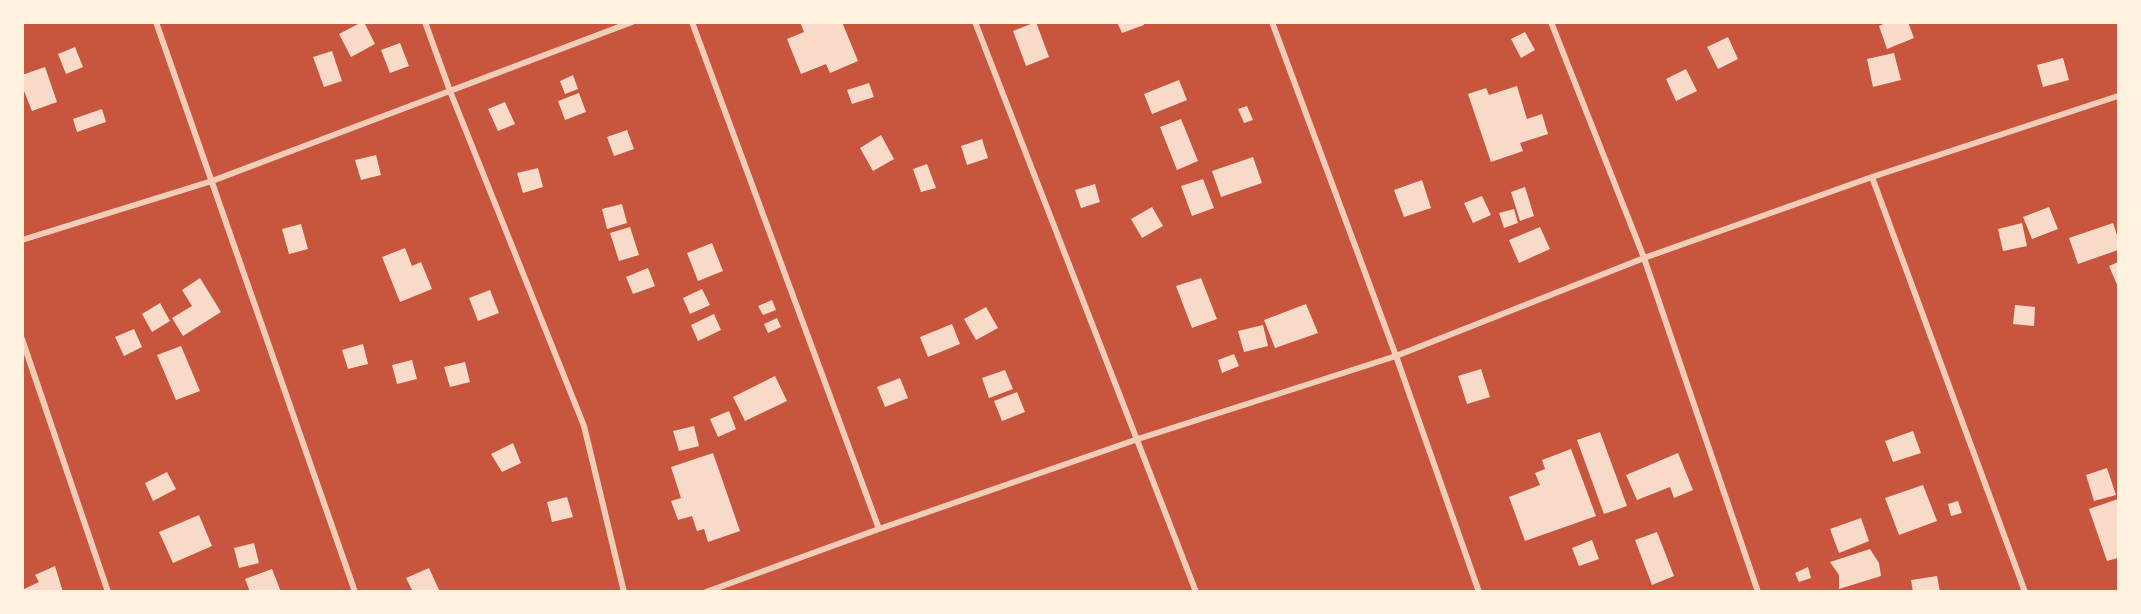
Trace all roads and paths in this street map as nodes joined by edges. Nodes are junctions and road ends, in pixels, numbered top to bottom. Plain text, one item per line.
1 (156, 22) edge
2 (425, 22) edge
3 (632, 22) edge
4 (692, 22) edge
5 (975, 22) edge
6 (1272, 22) edge
7 (1551, 22) edge
8 (450, 91) junction
9 (2118, 96) edge
10 (1872, 177) junction
11 (212, 182) junction
12 (22, 240) edge
13 (1644, 258) junction
14 (22, 339) edge
15 (1396, 356) junction
16 (1138, 439) junction
17 (879, 529) junction
18 (108, 591) edge
19 (355, 591) edge
20 (624, 591) edge
21 (706, 591) edge
22 (1196, 591) edge
23 (1479, 591) edge
24 (1758, 591) edge
25 (2025, 591) edge

1 - 11 street
2 - 8 street
3 - 8 street
4 - 17 street
5 - 16 street
6 - 15 street
7 - 13 street
8 - 11 street
8 - 20 street
9 - 10 street
10 - 13 street
10 - 25 street
11 - 12 street
11 - 19 street
13 - 15 street
13 - 24 street
14 - 18 street
15 - 16 street
15 - 23 street
16 - 17 street
16 - 22 street
17 - 21 street

